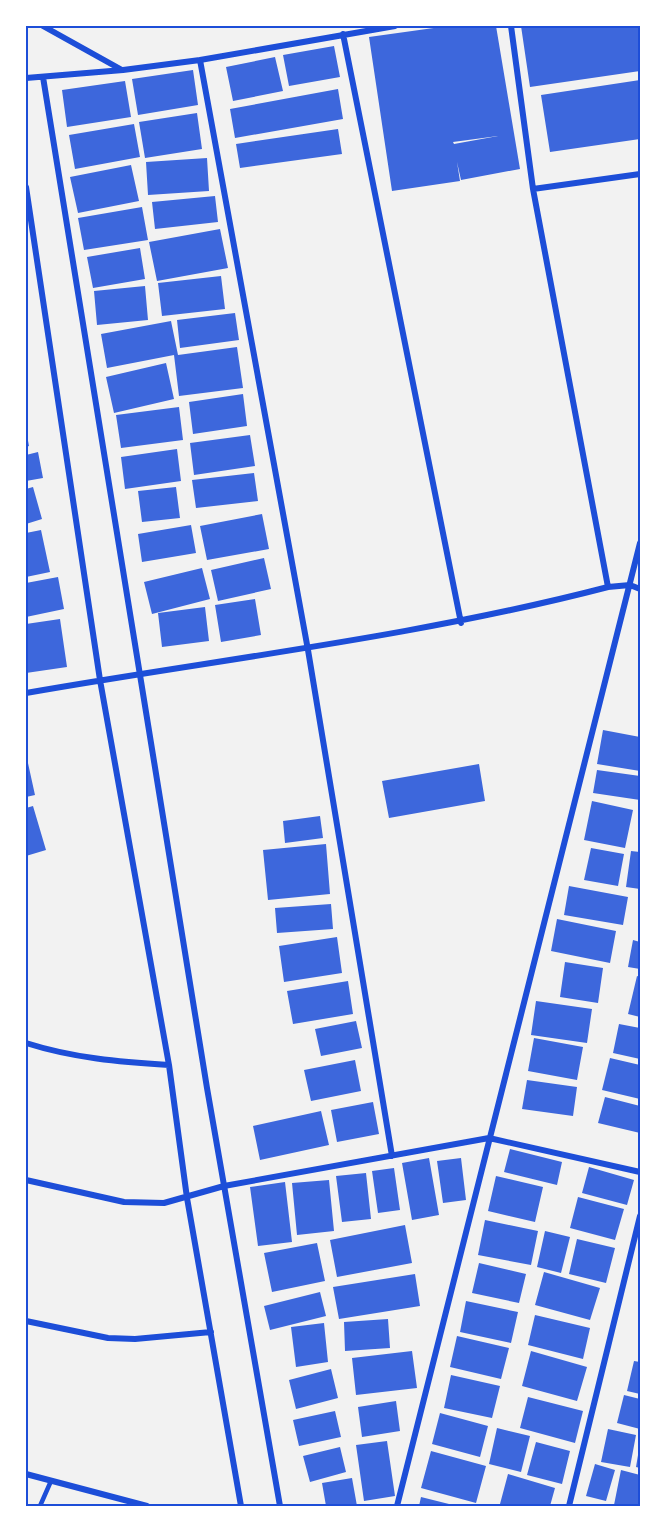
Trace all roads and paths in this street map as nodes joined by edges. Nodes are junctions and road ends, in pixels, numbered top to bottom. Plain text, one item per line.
1 (43, 26) edge
2 (395, 26) edge
3 (510, 26) edge
4 (343, 34) junction
5 (200, 60) junction
6 (123, 70) junction
7 (43, 77) junction
8 (26, 78) edge
9 (640, 174) edge
10 (26, 187) edge
11 (533, 189) junction
12 (640, 543) edge
13 (630, 585) junction
14 (608, 587) junction
15 (640, 589) edge
16 (461, 623) junction
17 (308, 650) junction
18 (140, 674) junction
19 (100, 680) junction
20 (26, 693) edge
21 (26, 1043) edge
22 (170, 1065) junction
23 (489, 1138) junction
24 (392, 1156) junction
25 (640, 1172) edge
26 (26, 1180) edge
27 (225, 1186) junction
28 (187, 1198) junction
29 (640, 1216) edge
30 (26, 1321) edge
31 (211, 1332) junction
32 (26, 1474) edge
33 (51, 1481) junction
34 (39, 1506) edge
35 (147, 1506) edge
36 (241, 1506) edge
37 (280, 1506) edge
38 (397, 1506) edge
39 (569, 1506) edge

1 - 6 street
2 - 4 street
3 - 11 street
4 - 5 street
4 - 16 street
5 - 6 street
5 - 17 street
6 - 7 street
7 - 8 street
7 - 18 street
9 - 11 street
10 - 19 street
11 - 14 street
12 - 13 street
13 - 14 street
13 - 15 street
13 - 23 street
14 - 16 street
16 - 17 street
17 - 18 street
17 - 24 street
18 - 19 street
18 - 27 street
19 - 20 street
19 - 22 street
21 - 22 street
22 - 28 street
23 - 24 street
23 - 25 street
23 - 38 street
24 - 27 street
26 - 28 street
27 - 28 street
27 - 37 street
28 - 31 street
29 - 39 street
30 - 31 street
31 - 36 street
32 - 33 street
33 - 34 lane
33 - 35 street

